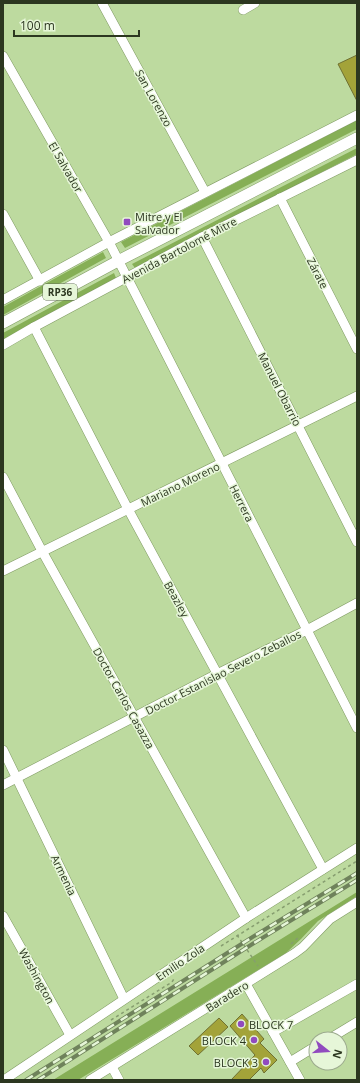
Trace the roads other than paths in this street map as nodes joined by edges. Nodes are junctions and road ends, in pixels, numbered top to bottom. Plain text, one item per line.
1 (102, 3) edge
2 (255, 3) edge
3 (243, 10) dead end
4 (3, 56) edge
5 (357, 115) edge
6 (357, 138) edge
7 (357, 160) edge
8 (206, 192) junction
9 (280, 198) junction
10 (3, 214) edge
11 (202, 237) junction
12 (109, 242) junction
13 (118, 261) junction
14 (127, 278) junction
15 (40, 281) junction
16 (3, 300) edge
17 (3, 323) edge
18 (34, 327) junction
19 (3, 345) edge
20 (357, 348) edge
21 (357, 396) edge
22 (298, 425) junction
23 (221, 463) junction
24 (3, 477) edge
25 (128, 509) junction
26 (357, 542) edge
27 (42, 551) junction
28 (3, 571) edge
29 (357, 603) edge
30 (307, 630) junction
31 (217, 674) junction
32 (134, 717) junction
33 (357, 728) edge
34 (3, 750) edge
35 (17, 778) junction
36 (3, 785) edge
37 (357, 848) edge
38 (323, 869) junction
39 (357, 902) edge
40 (3, 916) edge
41 (246, 918) junction
42 (246, 984) junction
43 (357, 984) edge
44 (124, 999) junction
45 (357, 1022) edge
46 (342, 1031) edge
47 (273, 1032) junction
48 (70, 1036) junction
49 (308, 1051) edge
50 (290, 1062) junction
51 (112, 1067) junction
52 (4, 1080) edge
53 (90, 1080) edge
54 (119, 1080) edge
55 (300, 1080) edge

1 - 8 street, San Lorenzo
2 - 3 street
4 - 12 street, El Salvador
5 - 8 street
6 - 13 main road, Avenida Bartolomé Mitre / RP36
7 - 9 street, Avenida Bartolomé Mitre
8 - 12 street
9 - 11 street, Avenida Bartolomé Mitre
9 - 20 street, Zárate
10 - 15 street
11 - 14 street, Avenida Bartolomé Mitre
11 - 22 street, Manuel Obarrio
12 - 13 street, El Salvador
12 - 15 street
13 - 14 street, El Salvador
13 - 17 main road, Avenida Bartolomé Mitre / RP36
14 - 18 street, Avenida Bartolomé Mitre
14 - 23 street, Herrera
15 - 16 street
18 - 19 street, Avenida Bartolomé Mitre
18 - 25 street, Beazley
21 - 22 street, Mariano Moreno
22 - 23 street, Mariano Moreno
22 - 26 street, Manuel Obarrio
23 - 25 street, Mariano Moreno
23 - 30 street, Herrera
24 - 27 street, Doctor Carlos Casazza
25 - 27 street, Mariano Moreno
25 - 31 street, Beazley
27 - 28 street, Mariano Moreno
27 - 32 street, Doctor Carlos Casazza
29 - 30 street, Doctor Estanislao Severo Zeballos
30 - 31 street, Doctor Estanislao Severo Zeballos
30 - 33 street, Herrera
31 - 32 street, Doctor Estanislao Severo Zeballos
31 - 38 street, Beazley
32 - 35 street, Doctor Estanislao Severo Zeballos
32 - 41 street, Doctor Carlos Casazza
34 - 35 street, Armenia
35 - 36 street, Doctor Estanislao Severo Zeballos
35 - 44 street, Armenia
37 - 38 street, Emilio Zola
38 - 41 street, Emilio Zola
39 - 42 street, Baradero
40 - 48 street, Washington
41 - 44 street, Emilio Zola
42 - 47 street
42 - 51 street, Baradero
43 - 47 street
44 - 48 street, Emilio Zola
45 - 46 street
47 - 50 street
48 - 52 street, Emilio Zola
49 - 50 street
50 - 55 street
51 - 53 street, Baradero
51 - 54 street

